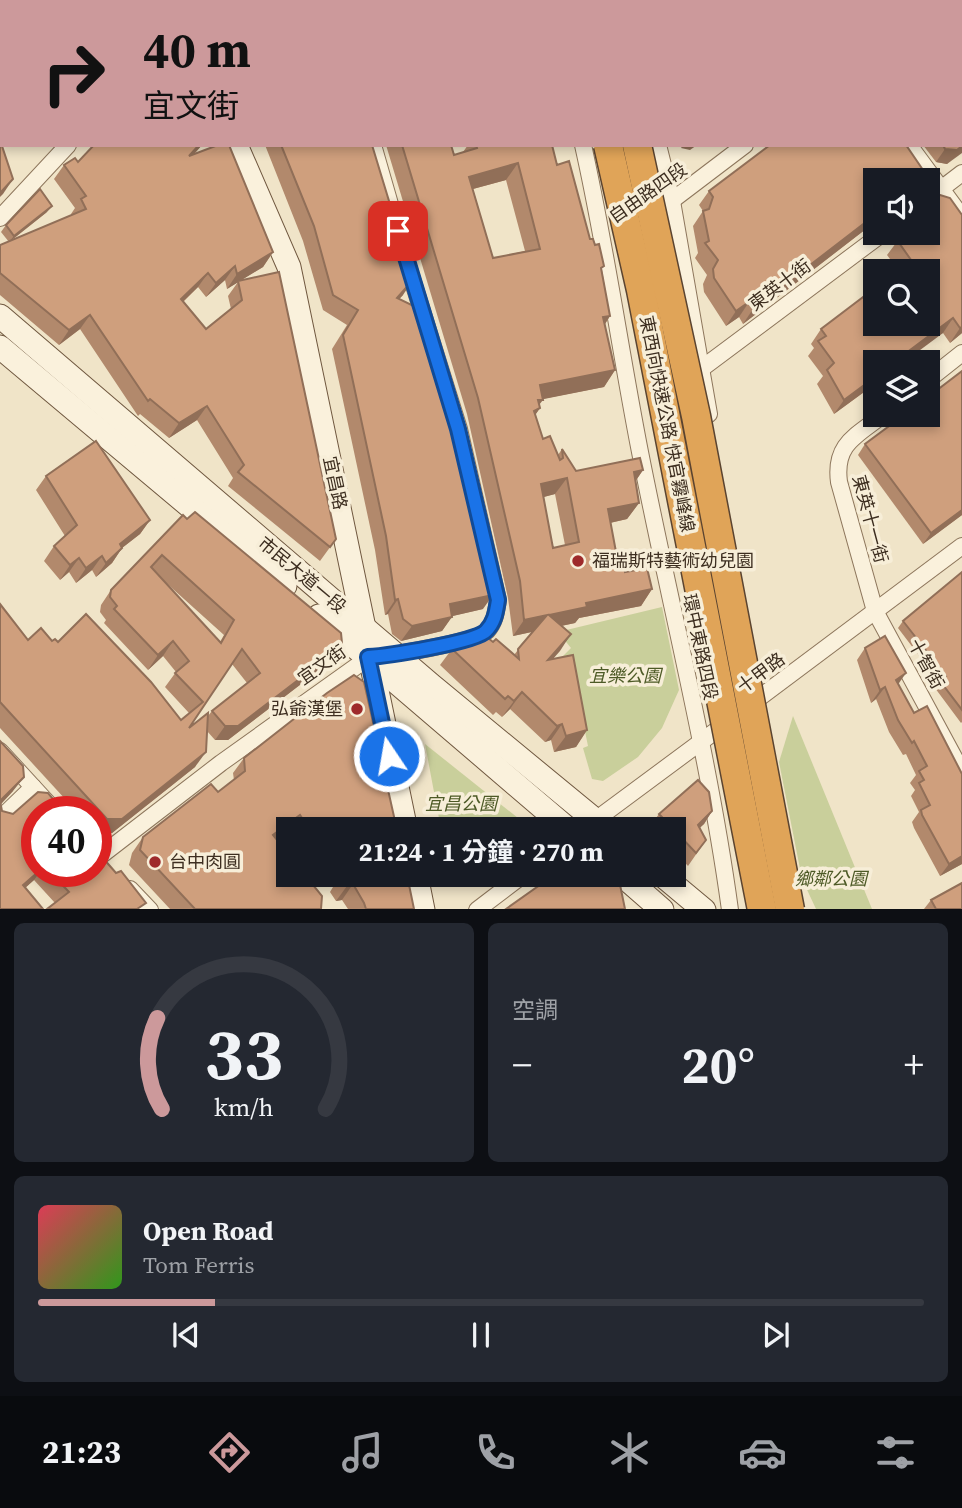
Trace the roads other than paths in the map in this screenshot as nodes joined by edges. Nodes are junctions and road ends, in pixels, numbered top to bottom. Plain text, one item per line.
1 (66, 147) edge
2 (237, 147) edge
3 (374, 147) edge
4 (583, 147) edge
5 (608, 147) edge
6 (637, 147) edge
7 (658, 147) edge
8 (742, 147) edge
9 (910, 147) edge
10 (962, 173) edge
11 (941, 189) junction
12 (672, 201) junction
13 (962, 217) edge
14 (0, 218) edge
15 (606, 245) junction
16 (867, 245) edge
17 (0, 316) edge
18 (0, 347) edge
19 (962, 353) edge
20 (701, 369) junction
21 (940, 370) edge
22 (868, 427) edge
23 (962, 546) edge
24 (875, 611) junction
25 (365, 627) junction
26 (397, 655) junction
27 (368, 657) junction
28 (759, 699) junction
29 (701, 743) junction
30 (957, 747) edge
31 (0, 751) edge
32 (962, 772) edge
33 (33, 787) junction
34 (42, 796) edge
35 (403, 817) edge
36 (554, 817) edge
37 (585, 817) edge
38 (606, 817) edge
39 (0, 819) edge
40 (112, 856) edge
41 (112, 871) edge
42 (418, 887) edge
43 (507, 887) edge
44 (636, 887) edge
45 (677, 887) edge
46 (150, 909) edge
47 (423, 909) edge
48 (478, 909) edge
49 (662, 909) edge
50 (704, 909) edge
51 (730, 909) edge
52 (762, 909) edge
53 (790, 909) edge
54 (803, 909) edge

1 - 14 street
2 - 25 street, 宜昌路
3 - 26 street, 宜文街
4 - 15 street, 環中東路四段
5 - 52 highway, 東西向快速公路 快官霧峰線, bridge
6 - 53 highway, 東西向快速公路 快官霧峰線, bridge
7 - 12 street
8 - 12 street, 自由路四段
9 - 11 street
10 - 11 street
11 - 13 street
12 - 15 street, 自由路四段
12 - 20 street
15 - 29 street, 環中東路四段
16 - 20 street, 東英十街
17 - 25 street, 市民大道一段
18 - 27 street, 市民大道一段
19 - 21 street
20 - 28 street
22 - 24 street, 東英十一街
23 - 24 street, 十甲路
24 - 28 street, 十甲路
24 - 30 street, 十智街
25 - 26 street, 市民大道一段
25 - 27 street, 宜昌路
26 - 27 street, 宜文街
26 - 37 street, 市民大道一段
27 - 35 street, 宜昌路
27 - 36 street, 市民大道一段
27 - 40 street, 宜文街
28 - 29 street, 十甲路
28 - 54 street
29 - 38 street, 十甲路
29 - 51 street, 環中東路四段
30 - 32 street, 十智街
31 - 33 street
33 - 34 street
33 - 39 street
41 - 46 street
42 - 47 street
43 - 48 street
44 - 49 street
45 - 50 street

